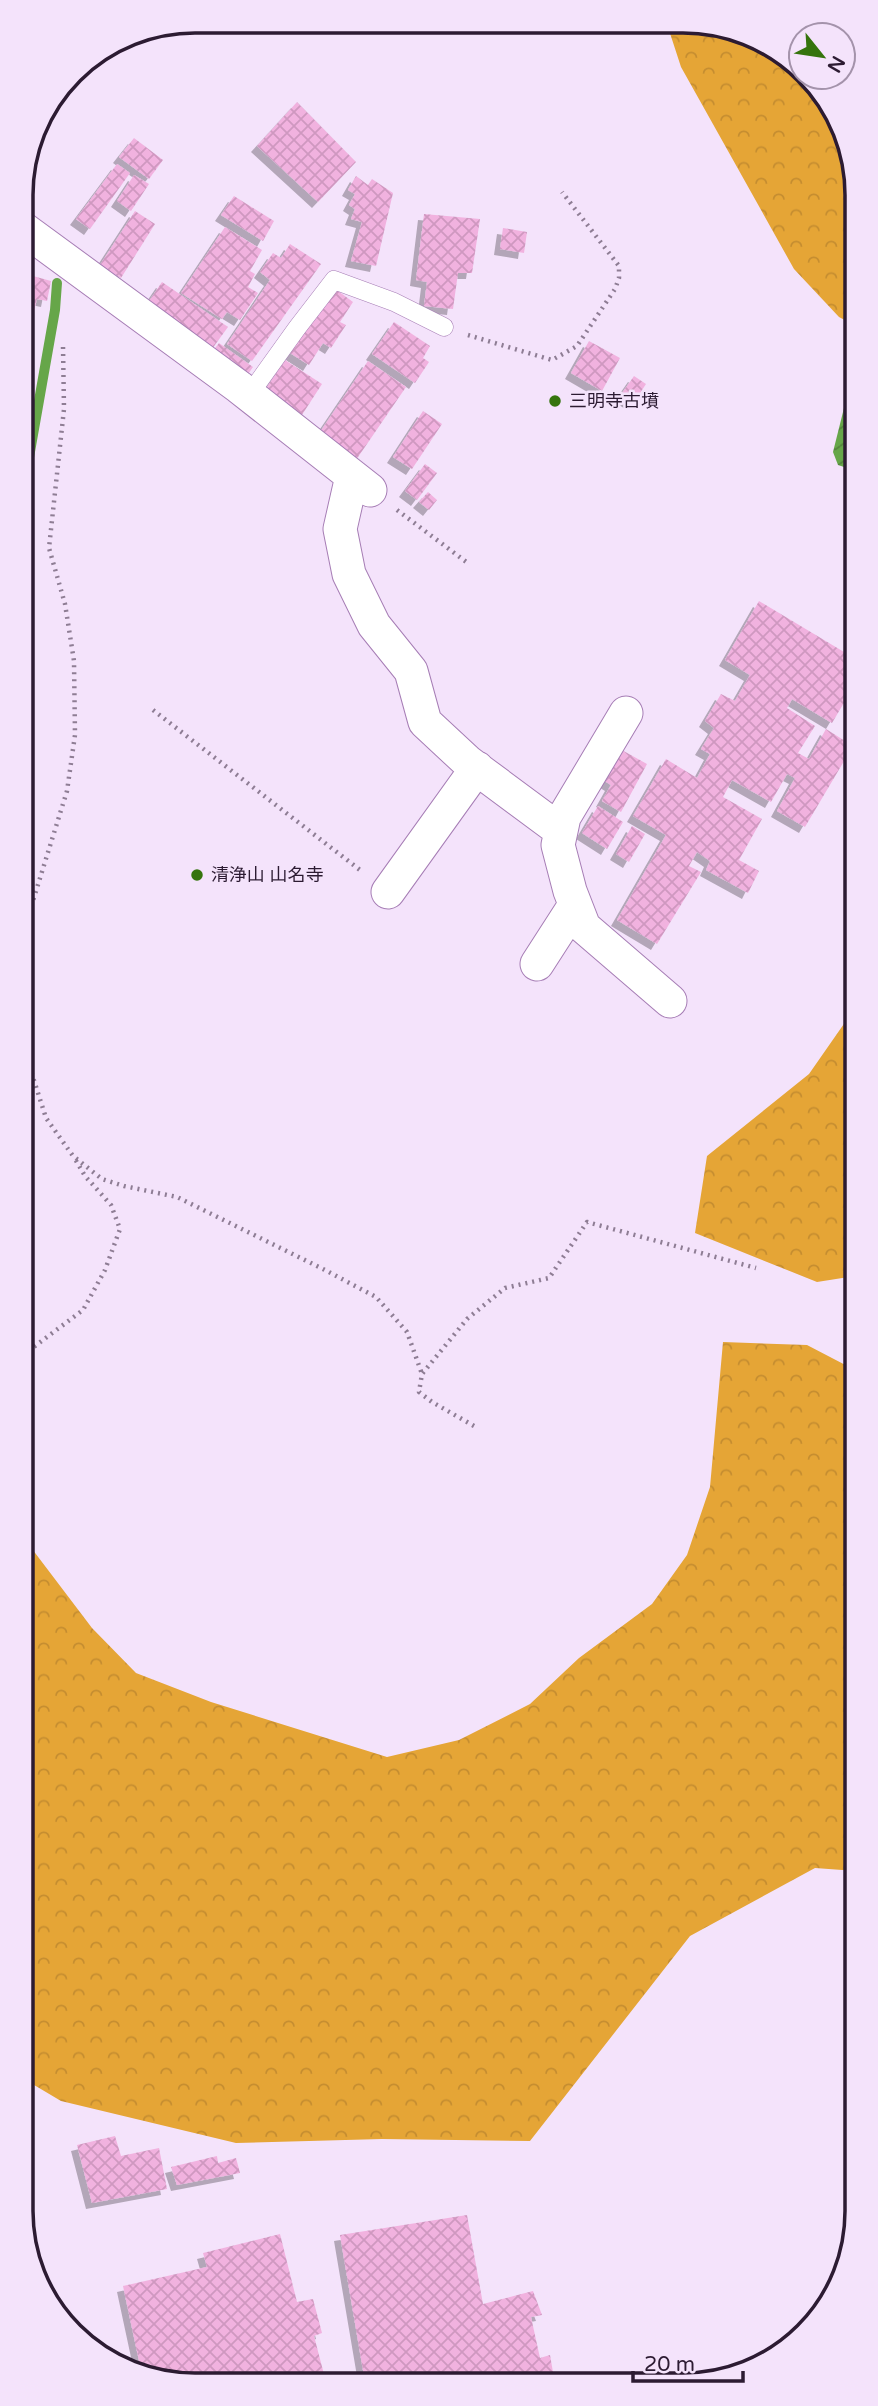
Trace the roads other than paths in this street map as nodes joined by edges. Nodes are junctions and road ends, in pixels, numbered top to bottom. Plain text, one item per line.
1 (34, 236) edge
2 (444, 327) road end
3 (249, 395) junction
4 (626, 713) dead end
5 (477, 768) junction
6 (561, 831) junction
7 (388, 891) road end
8 (575, 905) junction
9 (537, 964) dead end
10 (670, 1001) dead end

1 - 3 street
2 - 3 lane
3 - 5 street
4 - 6 street
5 - 6 street
5 - 7 street
6 - 8 street
8 - 9 street
8 - 10 street

